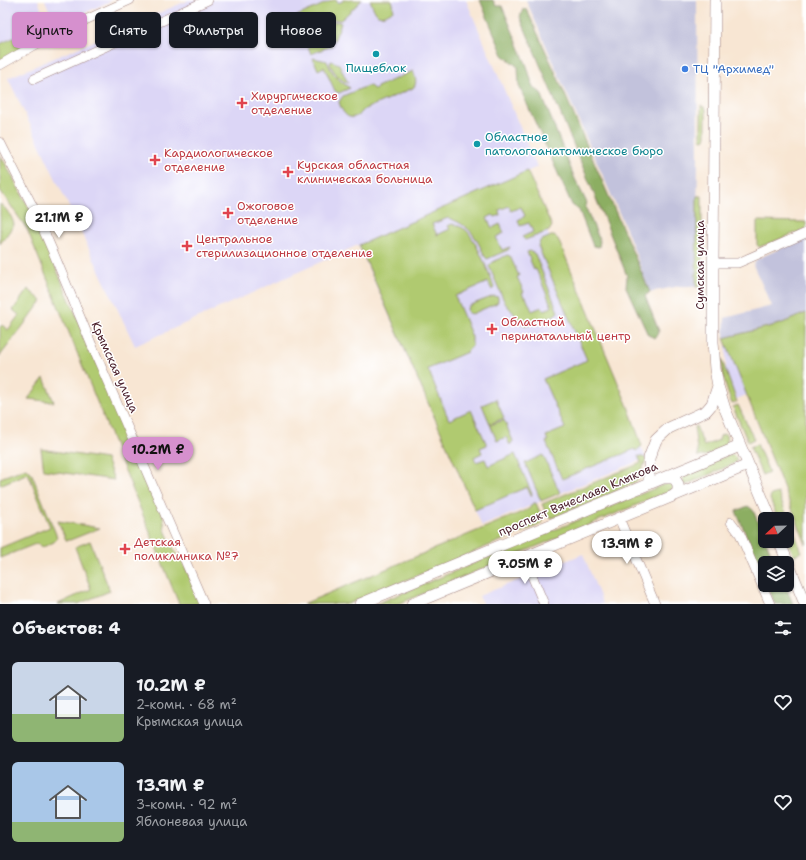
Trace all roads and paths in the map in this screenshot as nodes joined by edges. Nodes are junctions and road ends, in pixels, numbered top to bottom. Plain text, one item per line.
1 (130, 0) edge
2 (208, 0) edge
3 (715, 0) edge
4 (0, 65) edge
5 (34, 79) dead end
6 (0, 142) edge
7 (806, 233) edge
8 (713, 263) junction
9 (718, 386) junction
10 (740, 446) junction
11 (748, 465) junction
12 (664, 478) junction
13 (649, 484) junction
14 (673, 496) junction
15 (768, 512) edge
16 (619, 518) junction
17 (731, 522) dead end
18 (783, 548) edge
19 (524, 557) junction
20 (204, 604) edge
21 (360, 604) edge
22 (412, 604) edge
23 (544, 604) edge
24 (655, 604) edge
25 (770, 604) edge
26 (805, 604) edge

1 - 4 street
2 - 5 street
3 - 8 main road, Сумская улица
6 - 20 street, Крымская улица
7 - 8 street
8 - 9 main road, Сумская улица
9 - 10 main road, Сумская улица
9 - 13 main road
10 - 11 main road, Сумская улица
10 - 12 main road, проспект Вячеслава Клыкова
11 - 14 main road
11 - 15 main road, Сумская улица
12 - 13 main road, проспект Вячеслава Клыкова
12 - 14 main road
13 - 21 main road, проспект Вячеслава Клыкова
14 - 16 main road
16 - 19 main road
16 - 24 street
17 - 25 street
18 - 26 main road
19 - 22 main road
19 - 23 street

